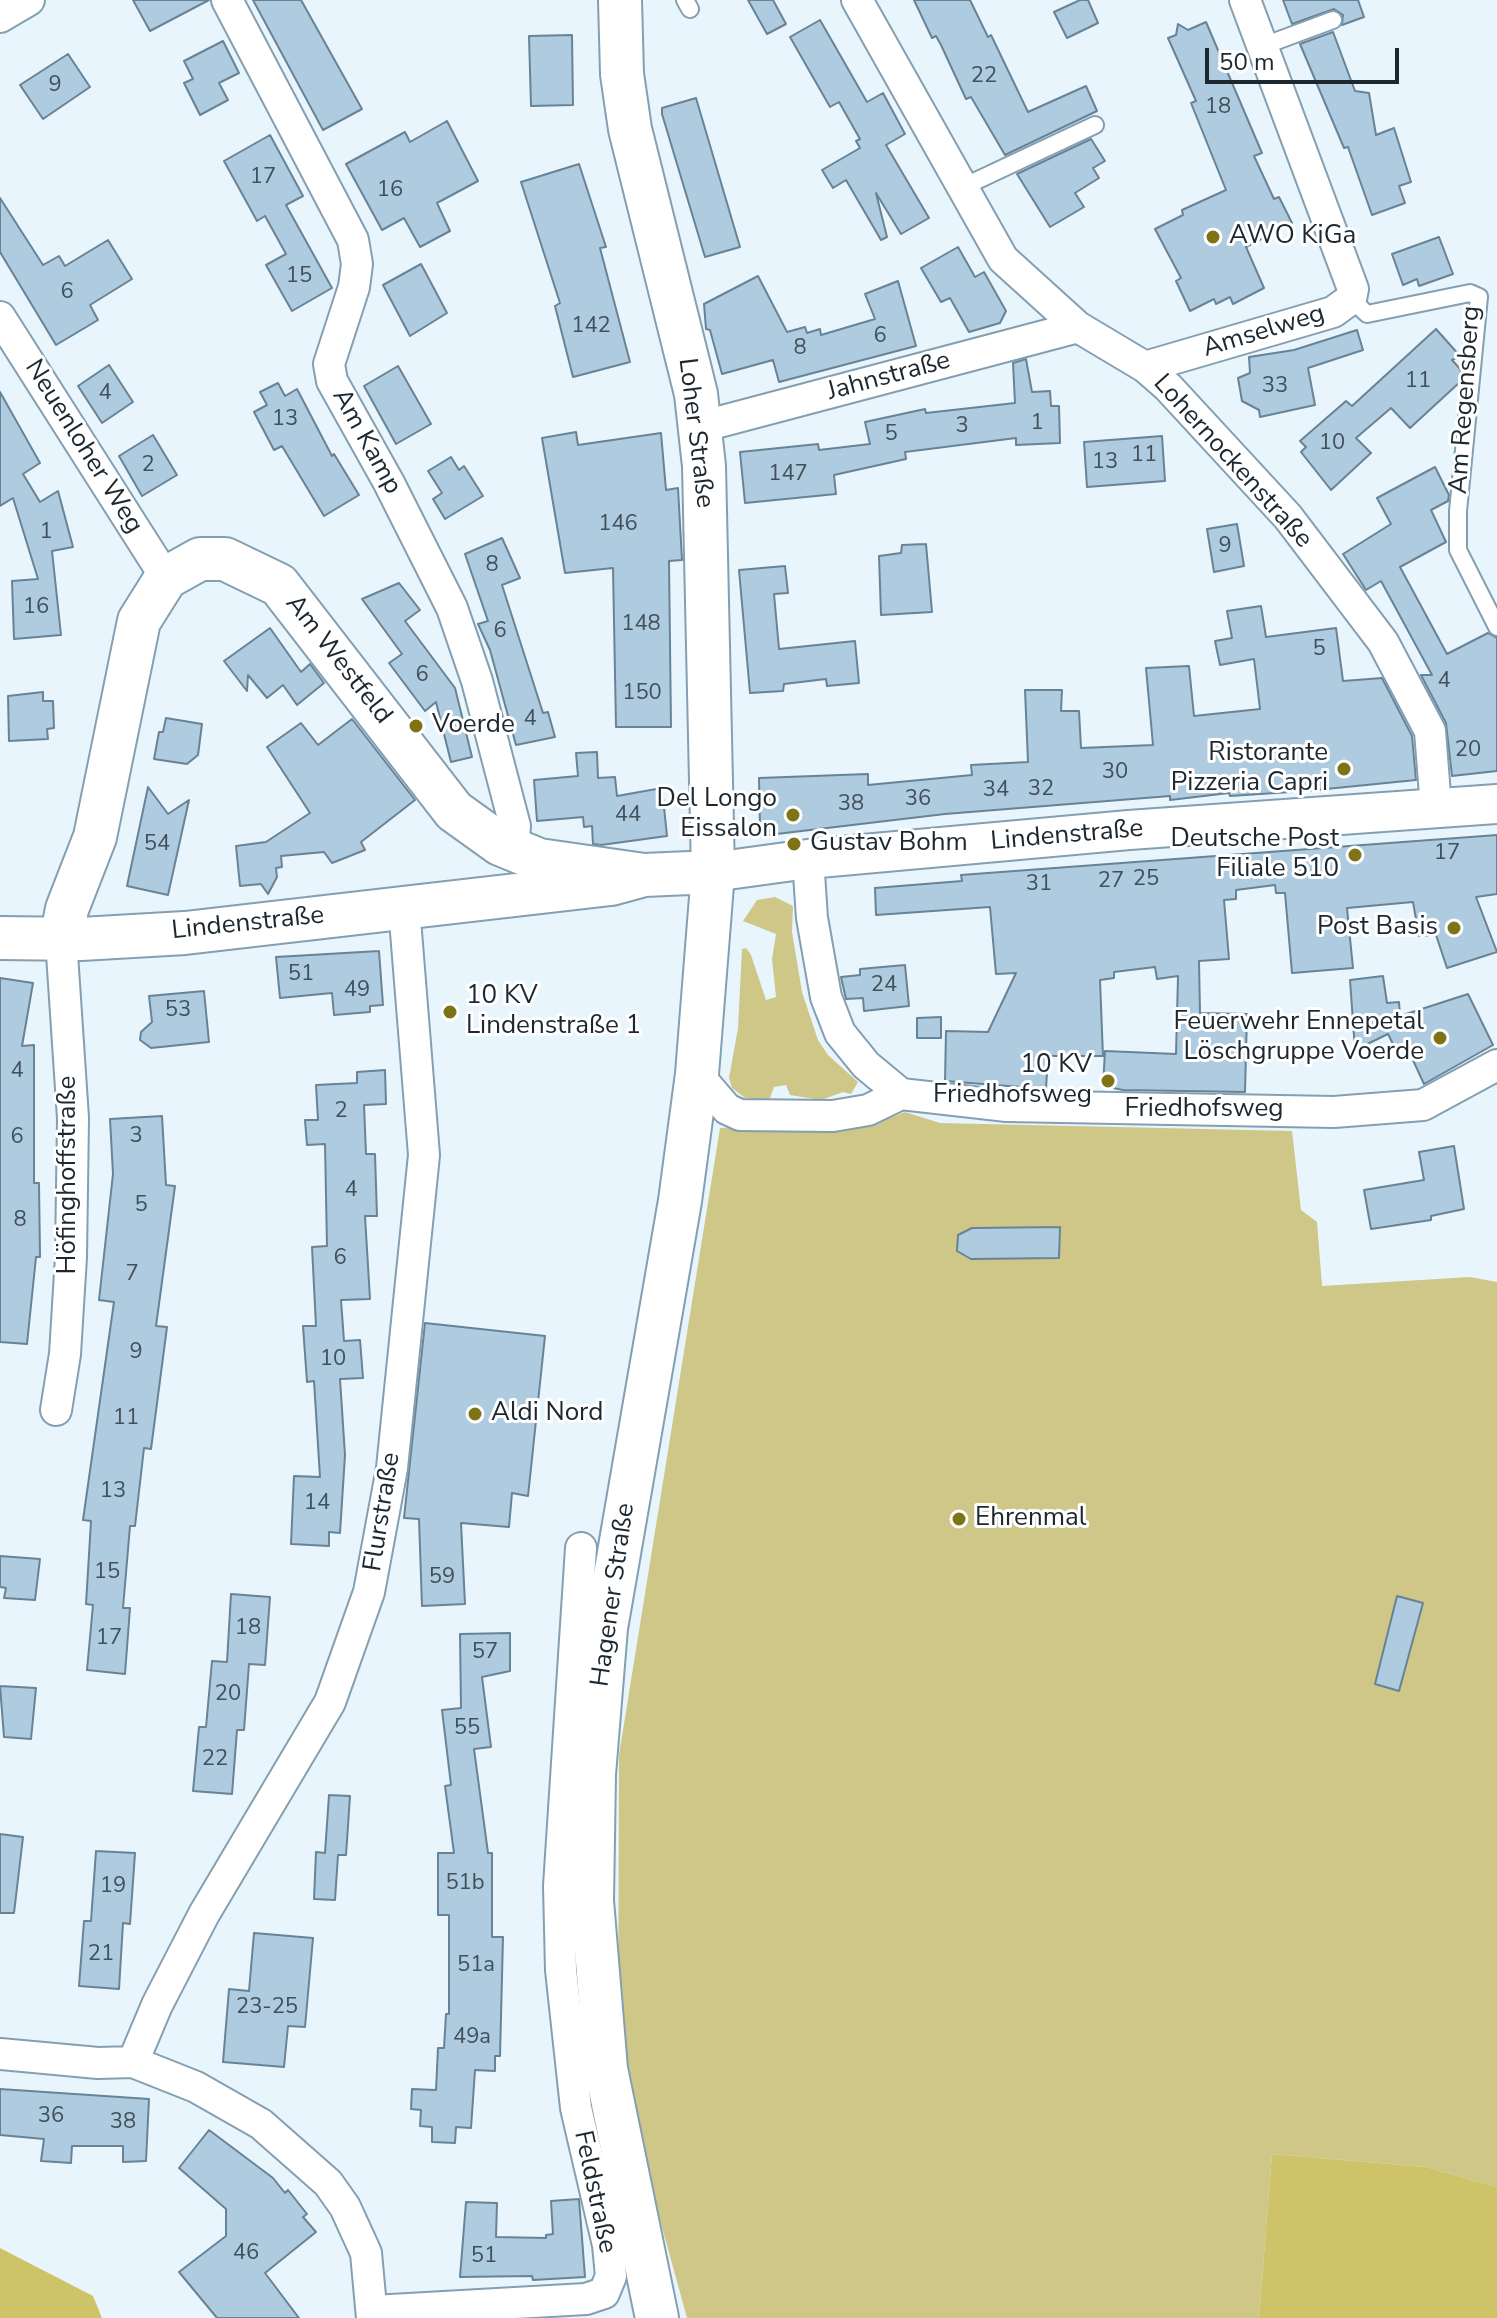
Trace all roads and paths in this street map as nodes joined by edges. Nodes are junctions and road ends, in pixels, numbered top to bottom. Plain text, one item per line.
1 (29, 0) edge
2 (227, 0) edge
3 (620, 0) edge
4 (857, 0) edge
5 (1245, 0) edge
6 (0, 17) edge
7 (1333, 20) dead end
8 (1263, 46) junction
9 (1095, 125) dead end
10 (963, 187) junction
11 (1351, 299) junction
12 (0, 317) edge
13 (1078, 327) junction
14 (1145, 367) junction
15 (700, 427) junction
16 (166, 578) junction
17 (1497, 627) edge
18 (1497, 804) edge
19 (1436, 808) junction
20 (95, 837) junction
21 (513, 851) junction
22 (808, 859) junction
23 (713, 872) junction
24 (644, 875) junction
25 (496, 897) junction
26 (404, 907) junction
27 (126, 935) junction
28 (0, 938) edge
29 (61, 939) junction
30 (1497, 1065) edge
31 (697, 1074) junction
32 (901, 1094) junction
33 (56, 1410) dead end
34 (581, 1548) dead end
35 (0, 2054) edge
36 (133, 2062) junction
37 (373, 2314) edge
38 (657, 2318) edge

1 - 6 street
2 - 21 street, Am Kamp
3 - 15 main road, Loher Straße
4 - 10 street, Lohernockenstraße
5 - 8 street, Amselweg
7 - 8 lane
8 - 11 street, Amselweg
9 - 10 lane
10 - 13 street, Lohernockenstraße
11 - 14 street, Amselweg
11 - 17 lane, Am Regensberg
12 - 16 street, Neuenloher Weg
13 - 14 street, Lohernockenstraße
13 - 15 street, Jahnstraße
14 - 19 street, Lohernockenstraße
15 - 23 main road, Loher Straße
16 - 20 main road, Am Westfeld
16 - 21 main road, Am Westfeld
18 - 19 street, Lindenstraße
19 - 22 street, Lindenstraße
20 - 27 main road, Am Westfeld
20 - 29 main road, Am Westfeld
21 - 24 main road, Am Westfeld
21 - 25 main road
22 - 23 street, Lindenstraße
22 - 32 street
23 - 24 main road, Lindenstraße
23 - 31 main road, Hagener Straße
24 - 25 main road, Lindenstraße
25 - 26 main road, Lindenstraße
26 - 27 main road, Lindenstraße
26 - 36 street, Flurstraße
27 - 29 main road, Lindenstraße
28 - 29 main road, Lindenstraße
29 - 33 street, Höfinghoffstraße
30 - 32 street, Friedhofsweg
31 - 32 street
31 - 38 main road, Hagener Straße
34 - 37 street, Feldstraße
35 - 36 street, Feldstraße
36 - 37 street, Feldstraße

